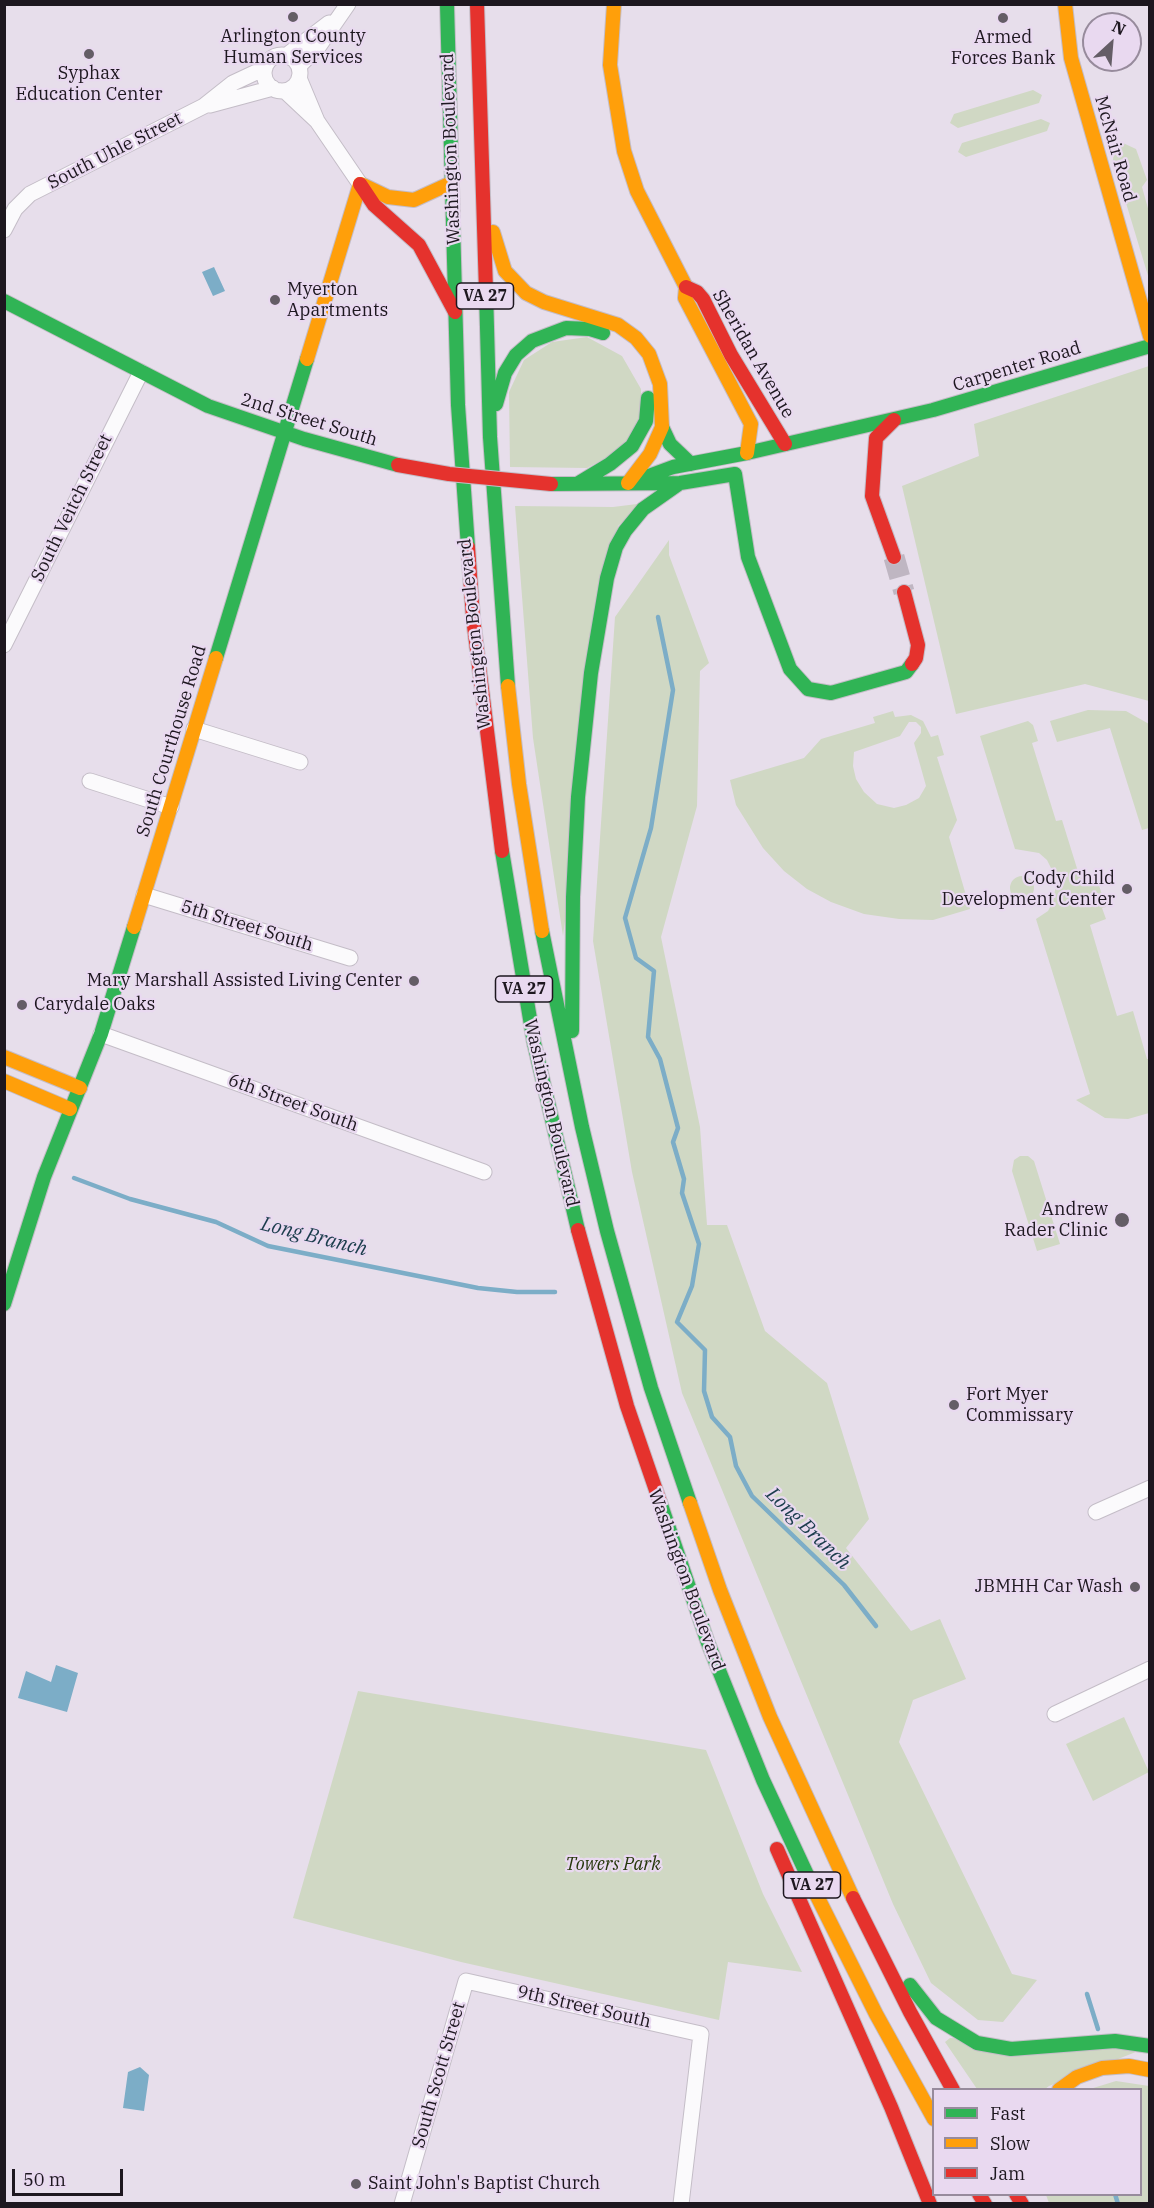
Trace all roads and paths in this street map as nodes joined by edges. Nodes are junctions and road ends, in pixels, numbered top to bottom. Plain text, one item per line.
1 (447, 4) edge
2 (477, 4) edge
3 (614, 4) edge
4 (1065, 4) edge
5 (344, 9) edge
6 (433, 11) dead end
7 (287, 55) junction
8 (264, 68) junction
9 (299, 72) junction
10 (279, 89) junction
11 (204, 106) junction
12 (450, 114) junction
13 (317, 121) junction
14 (481, 155) junction
15 (360, 183) junction
16 (451, 183) junction
17 (4, 230) edge
18 (686, 287) junction
19 (4, 301) edge
20 (455, 312) junction
21 (1149, 336) edge
22 (1149, 346) edge
23 (141, 372) junction
24 (894, 420) junction
25 (662, 427) junction
26 (285, 433) junction
27 (490, 437) junction
28 (785, 444) junction
29 (747, 453) junction
30 (708, 461) joint
31 (692, 464) junction
32 (628, 483) junction
33 (680, 483) junction
34 (577, 484) junction
35 (894, 557) tunnel mouth
36 (904, 592) tunnel mouth
37 (4, 645) edge
38 (194, 729) junction
39 (300, 762) dead end
40 (90, 781) dead end
41 (171, 807) junction
42 (144, 895) junction
43 (350, 958) dead end
44 (101, 1034) junction
45 (4, 1057) edge
46 (571, 1077) junction
47 (4, 1081) edge
48 (80, 1088) junction
49 (70, 1109) junction
50 (484, 1172) dead end
51 (4, 1304) edge
52 (1149, 1488) edge
53 (1096, 1512) dead end
54 (708, 1643) junction
55 (1149, 1669) edge
56 (1055, 1714) dead end
57 (758, 1802) dead end
58 (772, 1839) dead end
59 (838, 1867) junction
60 (466, 1981) joint
61 (1149, 2046) edge
62 (1149, 2070) edge
63 (952, 2088) edge
64 (1062, 2088) edge
65 (932, 2117) edge
66 (402, 2204) edge
67 (681, 2204) edge
68 (930, 2204) edge

1 - 12 main road, Washington Boulevard / VA 27
2 - 14 main road, Washington Boulevard / VA 27
3 - 18 main road, Sheridan Avenue
4 - 21 main road, McNair Road
5 - 7 street
5 - 9 street
6 - 12 main road
7 - 8 street
7 - 9 street
8 - 10 street
8 - 11 street, South Uhle Street
9 - 10 street
9 - 13 street
10 - 11 street, South Uhle Street
10 - 13 street
11 - 17 street, South Uhle Street
12 - 16 main road, Washington Boulevard / VA 27
13 - 15 street
14 - 25 main road
14 - 27 main road, Washington Boulevard / VA 27
15 - 16 main road
15 - 20 main road
15 - 26 main road, South Courthouse Road
16 - 20 main road, Washington Boulevard / VA 27
18 - 28 main road, Sheridan Avenue
18 - 29 main road, Sheridan Avenue
19 - 23 main road, 2nd Street South
20 - 54 main road, Washington Boulevard / VA 27
22 - 24 main road, Carpenter Road
23 - 26 main road, 2nd Street South
23 - 37 street, South Veitch Street
24 - 28 main road, Carpenter Road
24 - 35 main road
25 - 31 main road
25 - 32 main road
26 - 34 main road, 2nd Street South, bridge
26 - 38 main road, South Courthouse Road
27 - 34 main road
27 - 46 main road, Washington Boulevard / VA 27
28 - 29 main road, Carpenter Road
29 - 30 main road, Carpenter Road
30 - 31 main road, 2nd Street South
31 - 32 main road, 2nd Street South
32 - 33 main road, 2nd Street South
32 - 34 main road, 2nd Street South
33 - 36 main road, 2nd Street South
33 - 46 main road
38 - 39 street
38 - 41 main road, South Courthouse Road
40 - 41 street
41 - 42 main road, South Courthouse Road
42 - 43 street, 5th Street South
42 - 44 main road, South Courthouse Road
44 - 48 main road, South Courthouse Road
44 - 50 street, 6th Street South
45 - 48 main road
46 - 59 main road, Washington Boulevard / VA 27
47 - 49 main road
48 - 49 main road, South Courthouse Road
49 - 51 main road, South Courthouse Road
52 - 53 street
54 - 57 main road
54 - 65 main road, Washington Boulevard / VA 27
55 - 56 street
58 - 68 main road
59 - 61 main road
59 - 63 main road, Washington Boulevard / VA 27
60 - 66 street, South Scott Street
60 - 67 street, 9th Street South
62 - 64 main road

